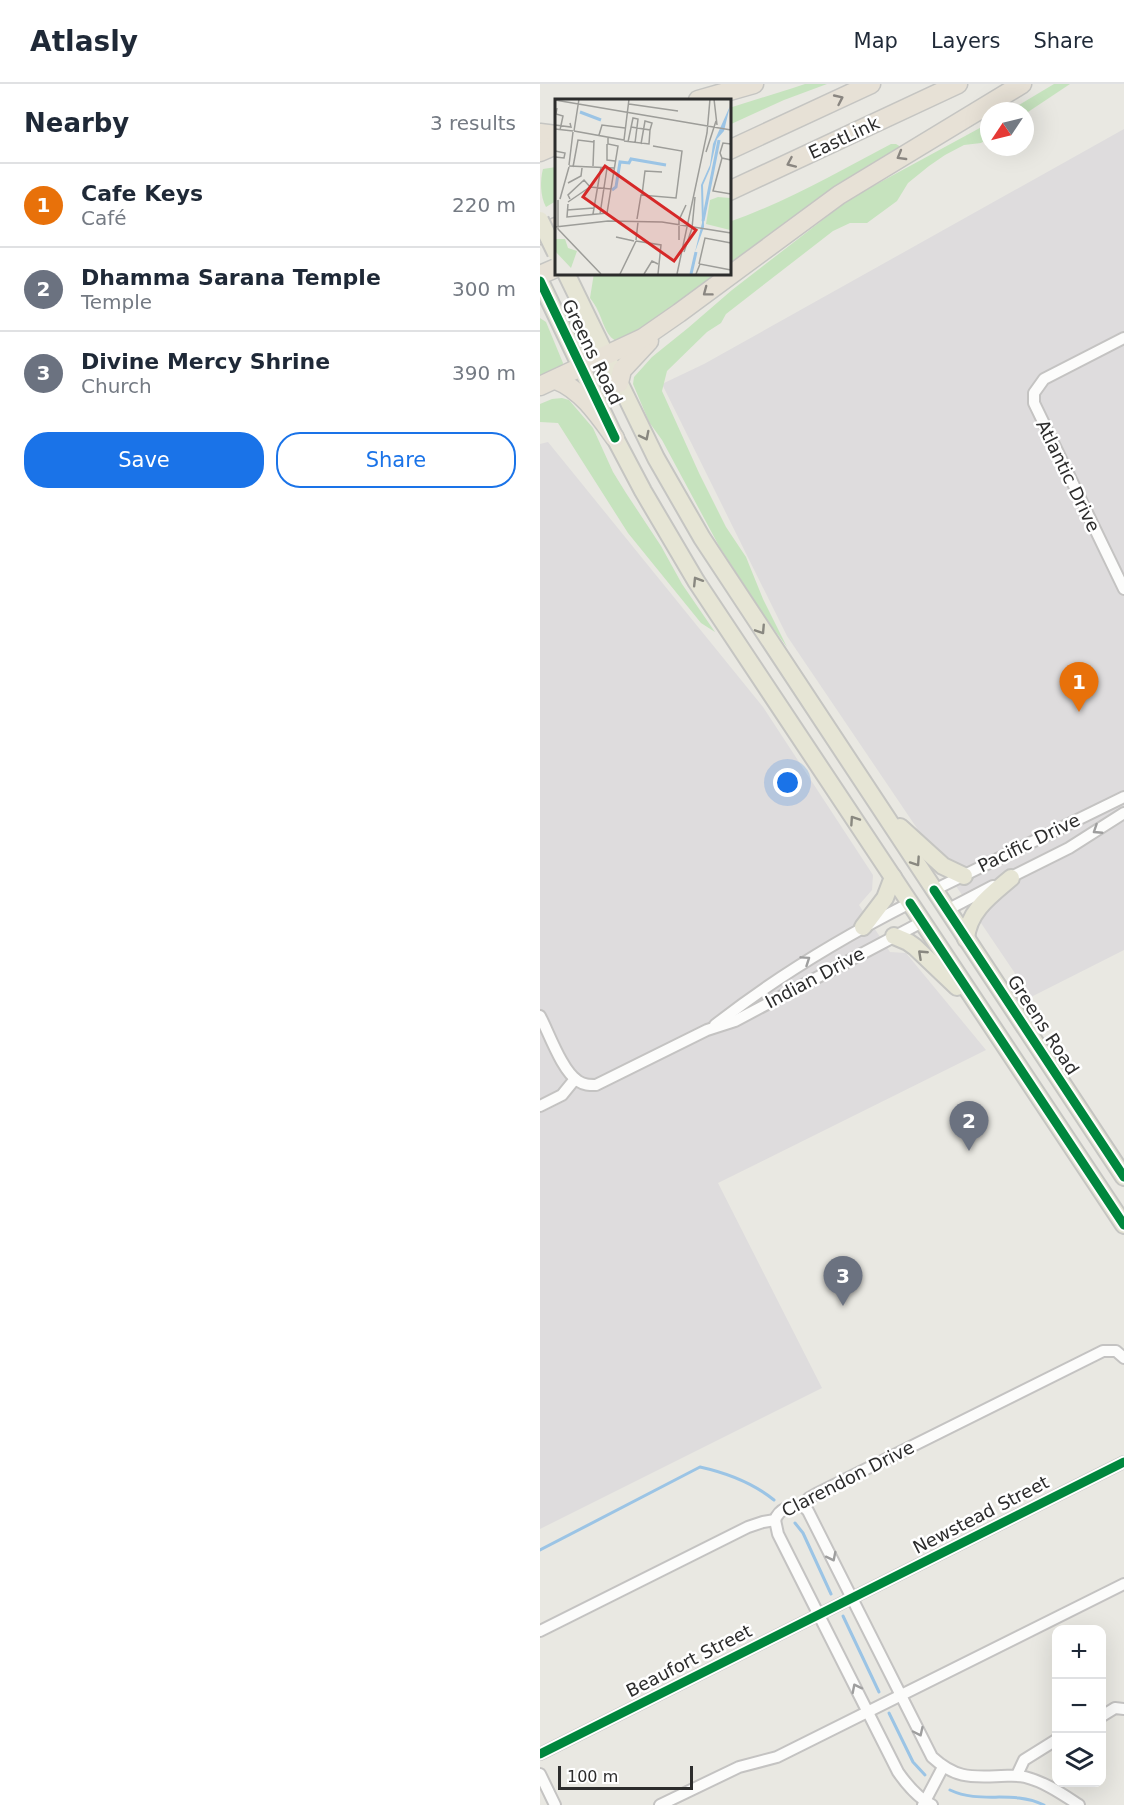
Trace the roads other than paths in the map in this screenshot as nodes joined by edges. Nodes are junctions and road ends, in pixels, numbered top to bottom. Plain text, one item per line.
1 (754, 84) edge
2 (871, 84) edge
3 (958, 84) edge
4 (1022, 84) edge
5 (702, 99) edge
6 (540, 133) edge
7 (555, 135) edge
8 (555, 146) edge
9 (730, 150) edge
10 (540, 152) edge
11 (730, 191) edge
12 (540, 220) edge
13 (555, 228) edge
14 (540, 235) edge
15 (555, 252) edge
16 (555, 268) edge
17 (566, 274) edge
18 (540, 275) edge
19 (540, 281) edge
20 (679, 313) junction
21 (1124, 338) edge
22 (606, 357) junction
23 (582, 368) junction
24 (548, 383) edge
25 (619, 383) junction
26 (615, 438) junction
27 (1124, 589) edge
28 (871, 795) junction
29 (1124, 797) edge
30 (1124, 813) edge
31 (964, 876) junction
32 (893, 877) junction
33 (1011, 878) junction
34 (934, 890) junction
35 (910, 903) junction
36 (947, 910) junction
37 (922, 922) junction
38 (863, 927) junction
39 (894, 936) junction
40 (966, 939) junction
41 (978, 1006) junction
42 (540, 1016) edge
43 (707, 1030) junction
44 (575, 1079) junction
45 (540, 1106) edge
46 (1124, 1177) edge
47 (1124, 1225) edge
48 (1124, 1358) edge
49 (1124, 1462) edge
50 (804, 1506) junction
51 (775, 1520) junction
52 (1124, 1584) edge
53 (852, 1597) junction
54 (819, 1614) junction
55 (540, 1631) edge
56 (901, 1694) junction
57 (1124, 1709) edge
58 (867, 1711) junction
59 (1106, 1713) edge
60 (1052, 1742) edge
61 (540, 1754) edge
62 (943, 1767) junction
63 (1017, 1775) junction
64 (541, 1779) edge
65 (926, 1804) edge
66 (555, 1805) edge
67 (660, 1805) edge
68 (1079, 1805) edge

1 - 5 highway
9 -> 2 highway, EastLink
3 -> 11 highway, EastLink
4 -> 20 highway
6 - 7 highway
8 - 10 highway
12 - 15 main road, bridge
13 - 14 highway
16 - 18 highway
17 - 22 main road, Greens Road
19 - 23 main road, Greens Road
20 - 22 highway
20 - 25 highway
21 - 27 street, Atlantic Drive
22 - 23 highway
22 - 25 main road, Greens Road
23 - 24 highway
23 - 26 main road, Greens Road
24 - 26 highway
25 -> 28 main road, Greens Road
32 -> 26 main road, Greens Road
28 - 31 main road
28 -> 34 main road, Greens Road
29 - 31 street, Pacific Drive
30 -> 33 street, Pacific Drive
31 - 34 street, Pacific Drive
32 - 35 main road, Greens Road
32 - 38 main road
33 - 36 street, Pacific Drive
33 - 40 main road
34 - 35 main road
34 - 36 main road, Greens Road
35 - 37 main road, Greens Road
35 - 38 street, Indian Drive
36 - 37 main road
36 - 40 main road, Greens Road
37 - 39 street, Indian Drive
37 - 41 main road, Greens Road
43 -> 38 street, Indian Drive
41 -> 39 main road
39 - 43 street, Indian Drive
40 - 46 main road, Greens Road
41 - 47 main road, Greens Road
42 - 44 street
43 - 44 street, Indian Drive
44 - 45 street
48 - 50 street, Clarendon Drive
49 - 53 street, Newstead Street
50 - 51 street, Clarendon Drive
50 -> 53 street
51 - 54 street
51 - 55 street, Clarendon Drive
52 - 56 street
53 - 54 street, Beaufort Street
53 - 56 street
58 -> 54 street
54 - 61 street, Beaufort Street
56 - 58 street
56 -> 62 street
57 - 59 street
58 - 65 street
58 - 67 street
60 - 63 street
62 - 63 street
62 - 65 street
63 - 68 street
64 - 66 street

